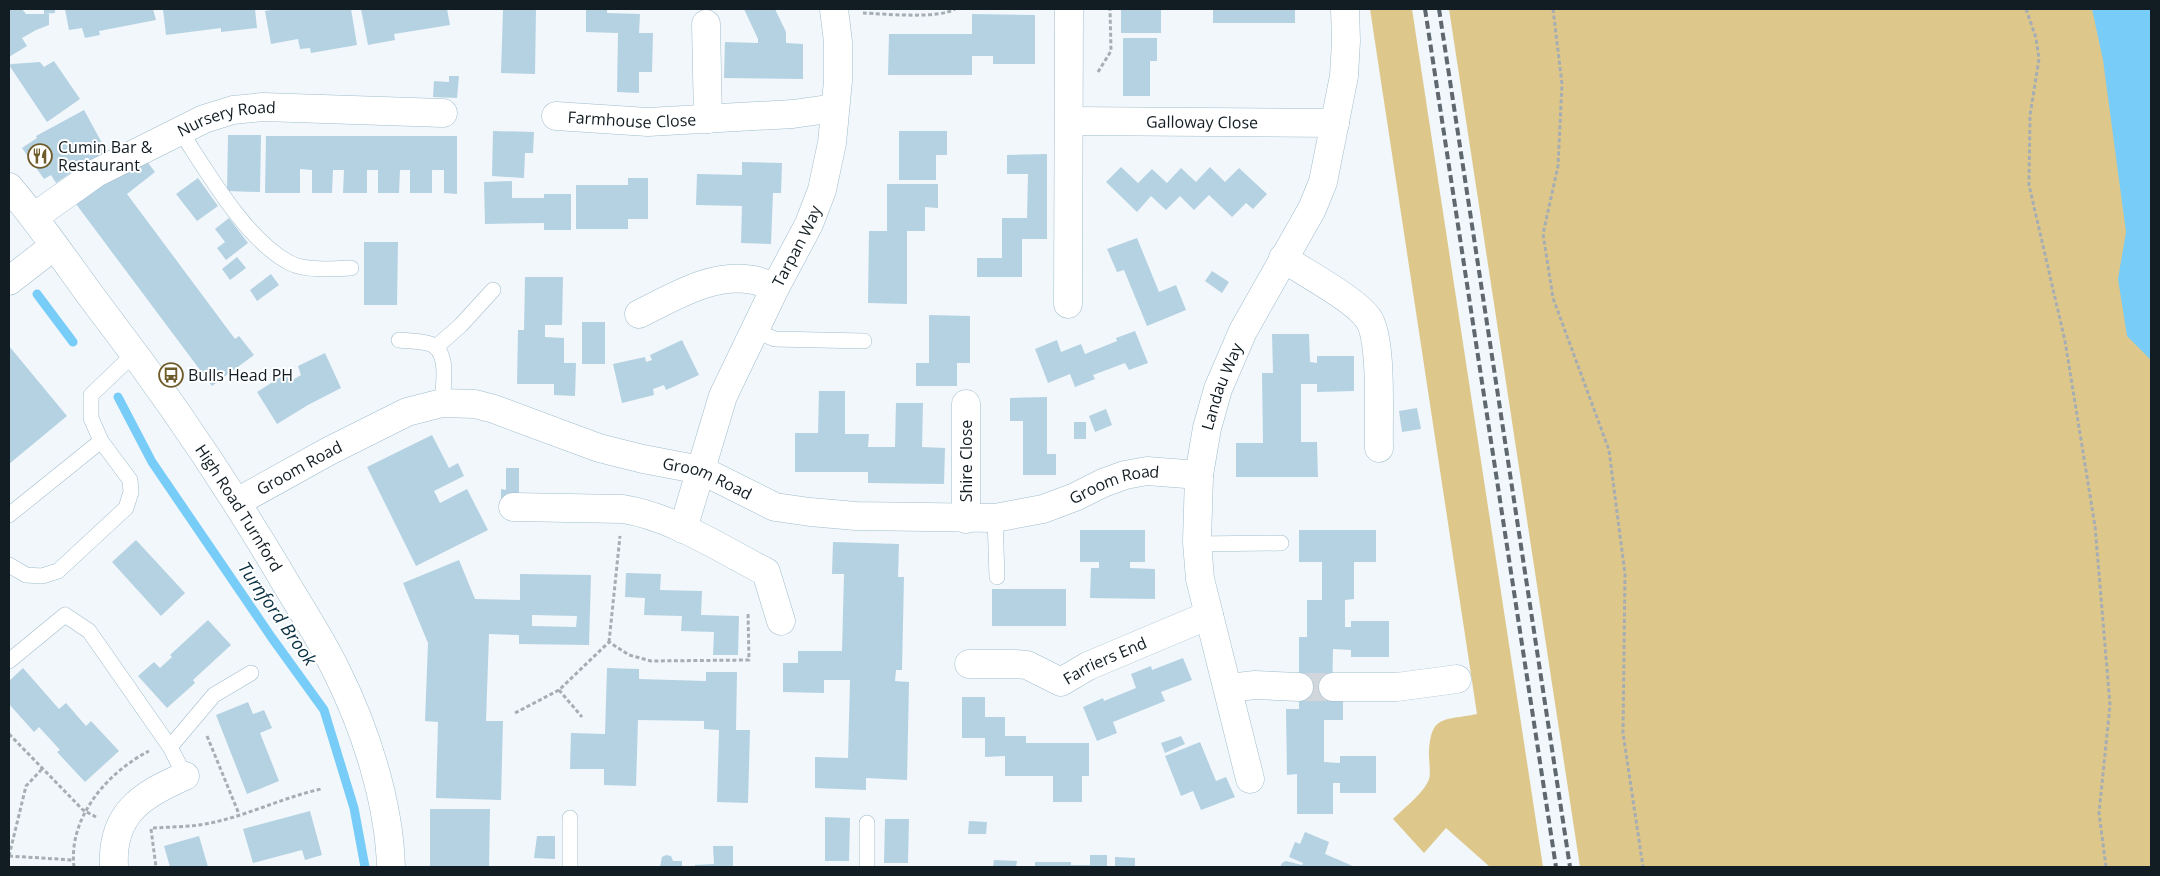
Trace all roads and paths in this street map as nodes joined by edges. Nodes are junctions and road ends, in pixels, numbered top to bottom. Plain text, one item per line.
1 (955, 9) edge
2 (1069, 9) edge
3 (1110, 9) edge
4 (1345, 9) edge
5 (1553, 9) edge
6 (2026, 9) edge
7 (834, 11) edge
8 (706, 24) dead end
9 (1070, 84) junction
10 (835, 108) junction
11 (443, 113) dead end
12 (556, 116) dead end
13 (708, 119) junction
14 (1070, 122) junction
15 (1335, 123) junction
16 (181, 132) junction
17 (9, 187) edge
18 (34, 217) junction
19 (54, 246) junction
20 (1283, 258) junction
21 (351, 268) dead end
22 (9, 282) edge
23 (775, 288) junction
24 (494, 290) dead end
25 (1068, 304) dead end
26 (639, 314) dead end
27 (754, 331) junction
28 (399, 340) dead end
29 (864, 342) dead end
30 (436, 347) junction
31 (135, 353) junction
32 (442, 403) junction
33 (966, 404) dead end
34 (101, 441) junction
35 (1379, 448) dead end
36 (701, 470) junction
37 (1199, 475) junction
38 (237, 502) junction
39 (512, 507) dead end
40 (623, 509) junction
41 (9, 515) edge
42 (995, 518) junction
43 (966, 519) junction
44 (683, 529) junction
45 (1281, 543) dead end
46 (1197, 544) junction
47 (9, 565) edge
48 (766, 572) junction
49 (997, 577) dead end
50 (1209, 615) junction
51 (782, 622) dead end
52 (609, 642) junction
53 (9, 661) edge
54 (969, 664) dead end
55 (251, 672) dead end
56 (1457, 678) dead end
57 (1299, 686) tunnel mouth
58 (1333, 687) tunnel mouth
59 (1229, 688) junction
60 (559, 690) junction
61 (198, 713) junction
62 (516, 713) dead end
63 (582, 717) dead end
64 (9, 734) edge
65 (170, 747) junction
66 (42, 769) junction
67 (185, 776) joint
68 (1250, 779) dead end
69 (321, 789) dead end
70 (239, 814) junction
71 (570, 818) dead end
72 (122, 823) junction
73 (867, 823) dead end
74 (151, 828) junction
75 (9, 856) edge
76 (73, 860) dead end
77 (114, 867) edge
78 (156, 867) edge
79 (391, 867) edge
80 (570, 867) edge
81 (867, 867) edge
82 (1643, 867) edge
83 (2106, 867) edge

1 - 7 path
2 - 9 street
3 - 9 path
4 - 15 street, Landau Way
5 - 82 path
6 - 83 path
7 - 10 street, Tarpan Way
8 - 13 street, Farmhouse Close
9 - 14 street
10 - 13 street, Farmhouse Close
10 - 23 street, Tarpan Way
11 - 16 street, Nursery Road
12 - 13 street, Farmhouse Close
14 - 15 street, Galloway Close
14 - 25 street
15 - 20 street, Landau Way
16 - 18 street, Nursery Road
16 - 21 lane
17 - 18 street, High Road Turnford
18 - 19 street, High Road Turnford
19 - 22 street
19 - 31 street, High Road Turnford
20 - 35 street
20 - 37 street, Landau Way
23 - 26 street
23 - 27 street, Tarpan Way
24 - 30 lane
27 - 29 lane
27 - 36 street, Tarpan Way
28 - 30 lane
30 - 32 lane
31 - 34 lane
31 - 38 street, High Road Turnford
32 - 36 street, Groom Road
32 - 38 street, Groom Road
33 - 43 street, Shire Close
34 - 41 lane
34 - 47 lane
36 - 43 street, Groom Road
36 - 44 street, Tarpan Way
37 - 42 street, Groom Road
37 - 46 street, Landau Way
38 - 79 street, High Road Turnford
39 - 40 street
40 - 44 street
40 - 52 path
42 - 43 street, Groom Road
42 - 49 lane
44 - 48 street
45 - 46 lane
46 - 50 street, Landau Way
48 - 51 street
48 - 52 path
50 - 54 street, Farriers End
50 - 59 street, Landau Way
52 - 60 path
53 - 65 lane
55 - 61 lane
56 - 58 street
57 - 59 street
59 - 68 street, Landau Way
60 - 62 path
60 - 63 path
61 - 65 lane
61 - 70 path
64 - 66 path
65 - 67 lane
66 - 72 path
66 - 75 path
67 - 72 street
69 - 70 path
70 - 74 path
71 - 80 lane
72 - 74 path
72 - 77 street
73 - 81 lane
74 - 78 path
75 - 76 path

